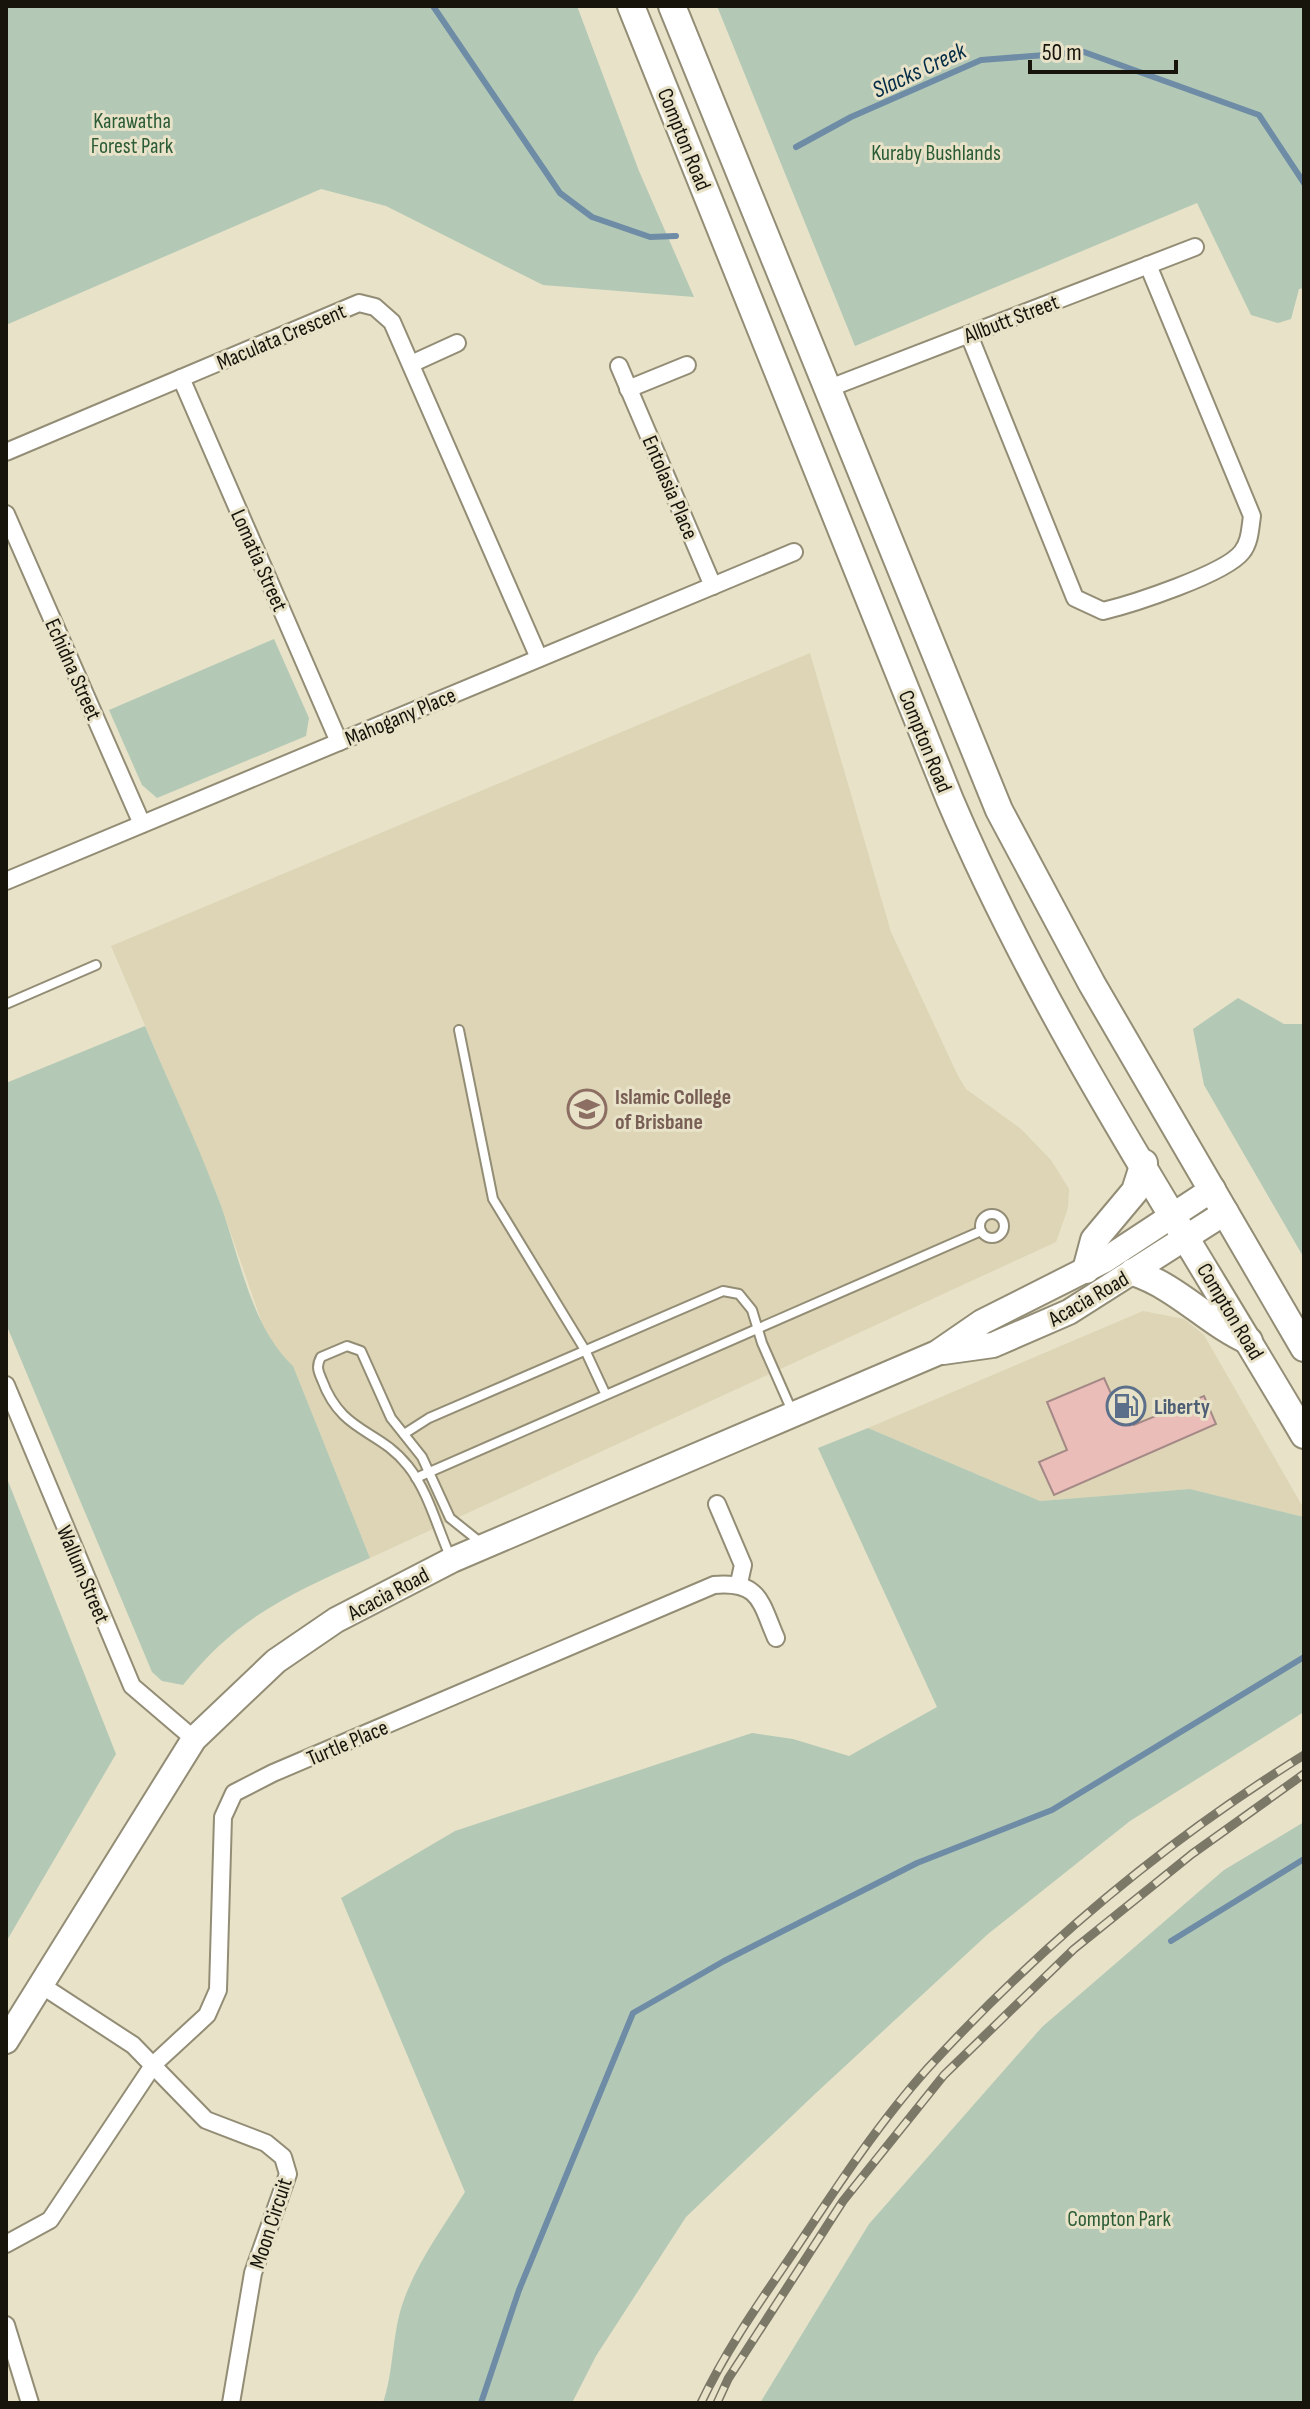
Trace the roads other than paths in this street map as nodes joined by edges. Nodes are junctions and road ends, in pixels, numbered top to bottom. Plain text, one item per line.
1 (631, 6) edge
2 (672, 6) edge
3 (1195, 247) dead end
4 (1148, 265) junction
5 (969, 335) junction
6 (457, 343) dead end
7 (411, 364) junction
8 (687, 365) dead end
9 (619, 366) dead end
10 (181, 378) junction
11 (628, 389) junction
12 (827, 389) junction
13 (6, 452) edge
14 (6, 514) edge
15 (794, 552) dead end
16 (713, 586) junction
17 (539, 658) junction
18 (339, 742) junction
19 (142, 824) junction
20 (6, 881) edge
21 (96, 965) dead end
22 (6, 1004) edge
23 (459, 1030) dead end
24 (1144, 1163) junction
25 (1213, 1189) junction
26 (1226, 1212) junction
27 (1173, 1213) junction
28 (981, 1231) dead end
29 (1187, 1236) junction
30 (1086, 1270) junction
31 (1133, 1272) junction
32 (758, 1327) junction
33 (1249, 1341) junction
34 (1304, 1348) edge
35 (585, 1350) junction
36 (937, 1353) junction
37 (6, 1385) edge
38 (605, 1393) junction
39 (794, 1415) junction
40 (404, 1434) junction
41 (1304, 1435) edge
42 (429, 1472) junction
43 (416, 1478) junction
44 (717, 1504) dead end
45 (485, 1545) junction
46 (452, 1560) junction
47 (739, 1583) junction
48 (776, 1638) dead end
49 (194, 1739) junction
50 (41, 1985) junction
51 (6, 2041) edge
52 (154, 2064) junction
53 (6, 2244) edge
54 (6, 2325) edge
55 (30, 2403) edge
56 (231, 2403) edge

1 - 24 main road, Compton Road
2 - 12 main road, Compton Road
3 - 4 street, Allbutt Street
4 - 5 street, Allbutt Street
4 - 5 street
5 - 12 street, Allbutt Street
6 - 7 street
7 - 10 street, Maculata Crescent
7 - 17 street, Maculata Crescent
8 - 11 street
9 - 11 street, Entolasia Place
10 - 13 street, Maculata Crescent
10 - 18 street, Lomatia Street
11 - 16 street, Entolasia Place
12 - 25 main road, Compton Road
14 - 19 street, Echidna Street
15 - 16 street, Mahogany Place
16 - 17 street, Mahogany Place
17 - 18 street, Mahogany Place
18 - 19 street, Mahogany Place
19 - 20 street, Mahogany Place
21 - 22 lane
23 - 35 lane
24 - 27 main road, Compton Road
24 - 30 main road
25 - 26 main road, Compton Road
25 - 27 street, Acacia Road
26 - 29 street, Acacia Road
26 - 34 main road, Compton Road
27 - 29 main road, Compton Road
27 - 30 street, Acacia Road
28 - 32 lane
29 - 31 street, Acacia Road
29 - 33 main road, Compton Road
30 - 36 street, Acacia Road
31 - 33 main road
31 - 36 street, Acacia Road
32 - 35 lane
32 - 38 lane
32 - 39 lane
33 - 41 main road, Compton Road
35 - 38 lane
35 - 40 lane
36 - 39 street, Acacia Road
37 - 49 street, Wallum Street
38 - 42 lane
39 - 45 street, Acacia Road
40 - 42 lane
40 - 43 lane
42 - 43 lane
42 - 45 lane
43 - 46 lane
44 - 47 street
45 - 46 street, Acacia Road
46 - 49 street, Acacia Road
47 - 48 street
47 - 52 street, Turtle Place
49 - 50 street, Acacia Road
50 - 51 street, Acacia Road
50 - 52 street, Moon Circuit
52 - 53 street
52 - 56 street, Moon Circuit
54 - 55 street

